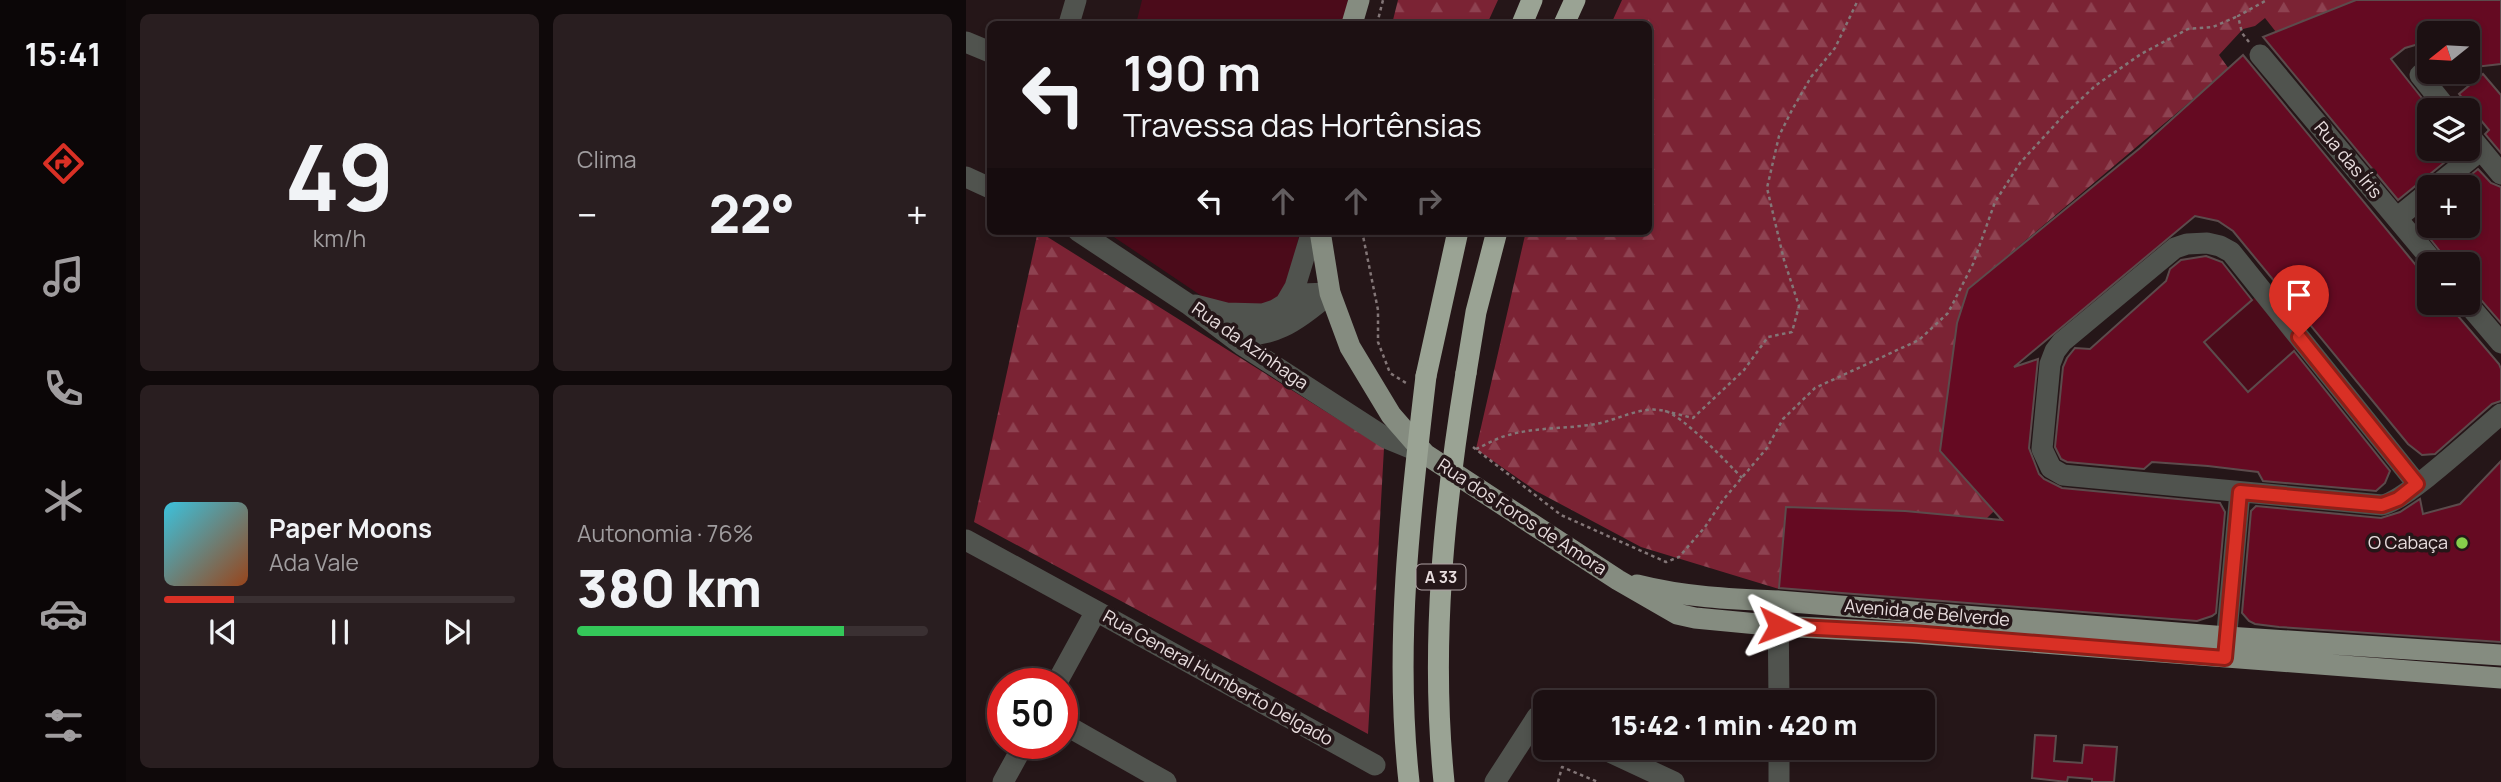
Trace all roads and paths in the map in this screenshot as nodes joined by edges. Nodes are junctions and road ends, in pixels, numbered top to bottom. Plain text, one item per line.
1 (1076, 0) edge
2 (1359, 0) edge
3 (1383, 0) edge
4 (1532, 0) edge
5 (1575, 0) edge
6 (1858, 0) edge
7 (2267, 0) edge
8 (2238, 16) junction
9 (1070, 21) edge
10 (1353, 21) edge
11 (1378, 21) edge
12 (1523, 21) edge
13 (1565, 21) edge
14 (966, 42) edge
15 (987, 51) edge
16 (2260, 55) joint
17 (2427, 84) edge
18 (2438, 98) edge
19 (2480, 149) edge
20 (2458, 161) edge
21 (2501, 174) edge
22 (2445, 175) edge
23 (966, 177) edge
24 (987, 187) edge
25 (2417, 202) edge
26 (2397, 218) junction
27 (1084, 235) edge
28 (1311, 235) edge
29 (1320, 235) edge
30 (1457, 235) edge
31 (1496, 235) edge
32 (2425, 252) edge
33 (1330, 293) junction
34 (1188, 304) junction
35 (1284, 304) junction
36 (2477, 315) edge
37 (1222, 331) junction
38 (2501, 343) edge
39 (1665, 411) junction
40 (2501, 414) edge
41 (1476, 449) dead end
42 (1425, 454) junction
43 (1742, 478) junction
44 (2417, 484) junction
45 (2240, 492) junction
46 (966, 540) edge
47 (1631, 547) dead end
48 (1618, 580) junction
49 (1779, 601) junction
50 (1096, 611) junction
51 (1779, 626) junction
52 (2226, 648) junction
53 (2501, 655) edge
54 (1065, 668) edge
55 (2501, 678) edge
56 (1779, 690) edge
57 (1533, 723) edge
58 (1078, 732) edge
59 (1016, 759) edge
60 (1627, 760) edge
61 (1779, 760) edge
62 (1375, 765) dead end
63 (1003, 782) edge
64 (1166, 782) edge
65 (1409, 782) edge
66 (1444, 782) edge
67 (1495, 782) edge
68 (1558, 782) edge
69 (1598, 782) edge
70 (1674, 782) edge
71 (1779, 782) edge

1 - 9 street
2 - 10 main road
3 - 11 path
4 - 12 highway
5 - 13 highway
6 - 39 path
7 - 8 path
8 - 16 path
8 - 43 path
14 - 15 street
16 - 26 street, Rua das Íris
17 - 18 street
19 - 21 street
20 - 22 street
23 - 24 street
25 - 26 street
26 - 32 street, Rua das Íris
27 - 34 street, Rua da Azinhaga
28 - 35 street
29 - 33 main road, Rua dos Foros de Amora
30 - 65 highway, A 33, bridge
31 - 66 highway, A 33, bridge
33 - 35 street
33 - 37 street
33 - 42 main road, Rua dos Foros de Amora
34 - 35 street
34 - 37 street, Rua da Azinhaga
36 - 38 street
37 - 42 street, Rua da Azinhaga
39 - 41 path
39 - 43 path
40 - 44 street
42 - 48 main road, Rua dos Foros de Amora
43 - 47 path
44 - 45 street
44 - 45 street
45 - 52 street
46 - 50 street
48 - 49 main road, Avenida de Belverde
48 - 51 main road, Avenida de Belverde
49 - 51 street
49 - 52 main road, Avenida de Belverde
50 - 54 street, Rua General Humberto Delgado
50 - 62 street, Rua General Humberto Delgado
51 - 52 main road, Avenida de Belverde
51 - 56 street
52 - 53 main road, Avenida de Belverde
52 - 55 main road, Avenida de Belverde
57 - 67 street
58 - 64 street
59 - 63 street
60 - 70 street
61 - 71 street
68 - 69 path

